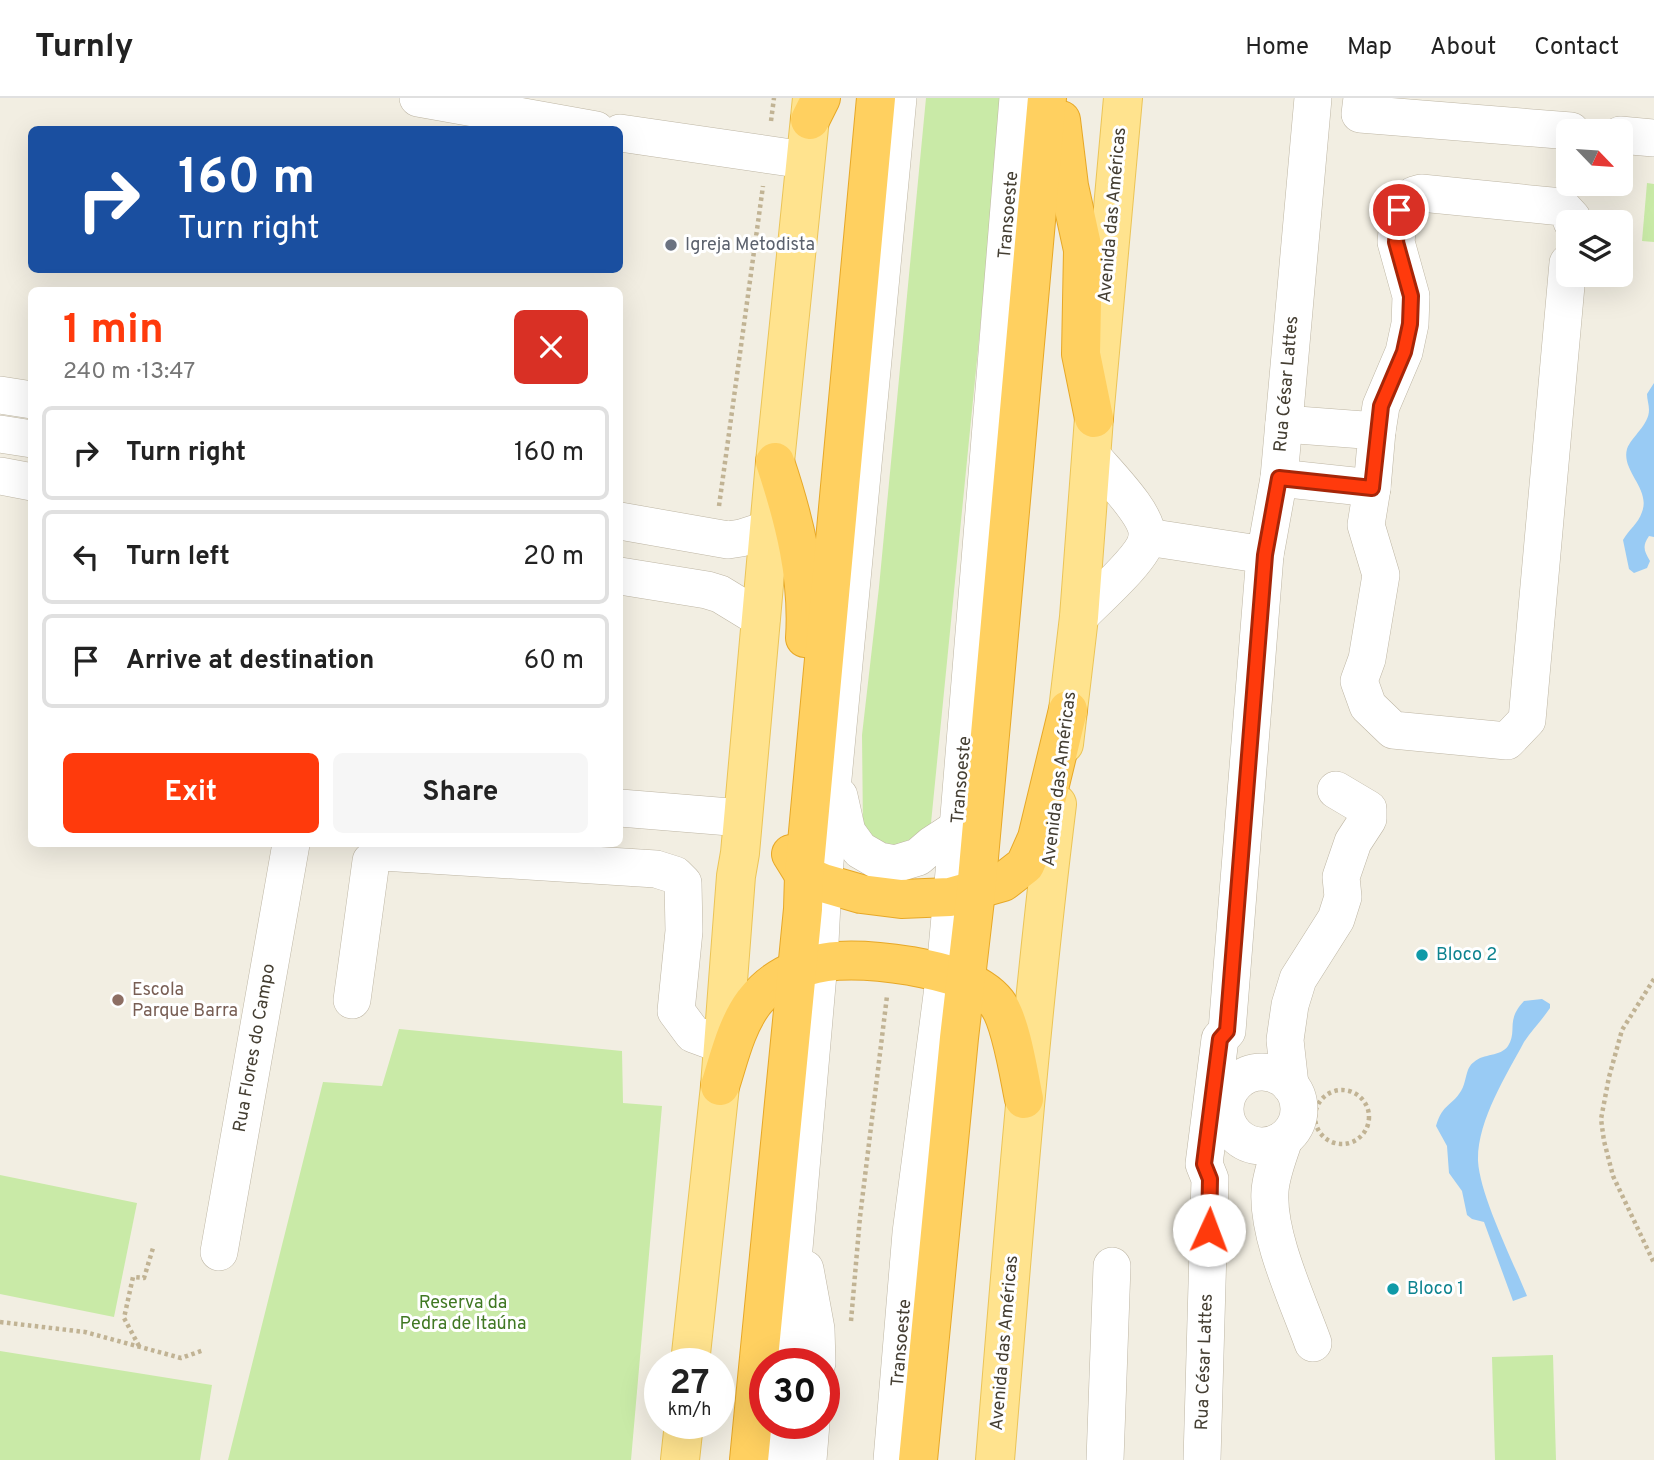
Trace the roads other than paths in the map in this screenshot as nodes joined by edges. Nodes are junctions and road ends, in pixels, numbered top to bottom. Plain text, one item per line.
1 (418, 98) edge
2 (876, 98) edge
3 (898, 98) edge
4 (1018, 98) edge
5 (1047, 98) edge
6 (1058, 98) edge
7 (1123, 98) edge
8 (1313, 98) edge
9 (1362, 98) edge
10 (814, 105) edge
11 (574, 126) edge
12 (1556, 130) edge
13 (623, 133) edge
14 (1633, 136) edge
15 (1654, 138) edge
16 (805, 160) junction
17 (1565, 210) edge
18 (1566, 287) edge
19 (0, 395) edge
20 (28, 399) edge
21 (1094, 418) junction
22 (1284, 424) junction
23 (1377, 431) junction
24 (0, 434) edge
25 (28, 438) edge
26 (1092, 456) junction
27 (775, 462) junction
28 (0, 477) edge
29 (1279, 478) junction
30 (28, 481) edge
31 (1372, 488) junction
32 (623, 522) edge
33 (769, 529) junction
34 (1147, 537) junction
35 (1265, 555) junction
36 (623, 576) edge
37 (1079, 617) junction
38 (761, 618) junction
39 (1069, 710) junction
40 (835, 778) junction
41 (1336, 790) dead end
42 (623, 808) edge
43 (742, 818) junction
44 (958, 828) junction
45 (290, 847) edge
46 (813, 879) junction
47 (963, 894) junction
48 (807, 965) junction
49 (955, 977) junction
50 (352, 1000) dead end
51 (1227, 1031) junction
52 (723, 1045) junction
53 (1246, 1076) junction
54 (1290, 1085) junction
55 (720, 1086) junction
56 (1024, 1100) junction
57 (1238, 1137) junction
58 (1284, 1139) junction
59 (1210, 1179) junction
60 (796, 1227) junction
61 (911, 1233) junction
62 (219, 1252) dead end
63 (1112, 1266) dead end
64 (1313, 1343) dead end
65 (692, 1348) edge
66 (785, 1348) edge
67 (817, 1348) edge
68 (682, 1439) edge
69 (777, 1439) edge
70 (809, 1439) edge
71 (680, 1460) edge
72 (748, 1460) edge
73 (775, 1460) edge
74 (807, 1460) edge
75 (869, 1460) edge
76 (892, 1460) edge
77 (918, 1460) edge
78 (995, 1460) edge
79 (1105, 1460) edge
80 (1202, 1460) edge

1 - 11 street
2 - 46 highway
3 - 40 street
4 - 44 street, Transoeste
5 - 47 highway
6 - 21 highway
7 - 21 main road, Avenida das Américas
8 - 22 street, Rua César Lattes
9 - 12 street
10 - 16 main road
13 - 16 street
14 - 15 street
16 - 27 main road
17 - 23 street
18 - 31 street
19 - 20 street
21 - 26 main road, Avenida das Américas
22 - 23 street
22 - 29 street, Rua César Lattes
23 - 31 street
24 - 25 street
26 - 34 street
26 - 37 main road, Avenida das Américas
27 - 33 main road
27 - 46 highway
28 - 30 street
29 - 31 street
29 - 35 street, Rua César Lattes
32 - 33 street
33 - 38 main road
34 - 35 street
34 - 37 street
35 - 51 street, Rua César Lattes
36 - 38 street
37 - 39 main road, Avenida das Américas
38 - 43 main road
39 - 47 highway
39 - 56 main road, Avenida das Américas
40 - 44 street
40 - 46 street
41 - 54 street
42 - 43 street
43 - 52 main road
44 - 47 street, Transoeste
45 - 62 street, Rua Flores do Campo
46 - 47 highway
46 - 48 highway
47 - 49 highway
48 - 49 highway
48 - 55 highway
48 - 60 street
48 - 72 highway
49 - 56 highway
49 - 61 street, Transoeste
49 - 77 highway
50 - 52 street
51 - 53 street
51 - 59 street, Rua César Lattes
52 - 55 main road
53 - 54 street
53 - 57 street
54 - 58 street
55 - 65 main road
56 - 78 main road, Avenida das Américas
57 - 58 street
57 - 59 street
58 - 64 street
59 - 80 street, Rua César Lattes
60 - 66 street
60 - 67 street
61 - 75 street
61 - 76 street, Transoeste
63 - 79 street
68 - 71 main road
69 - 73 street
70 - 74 street

